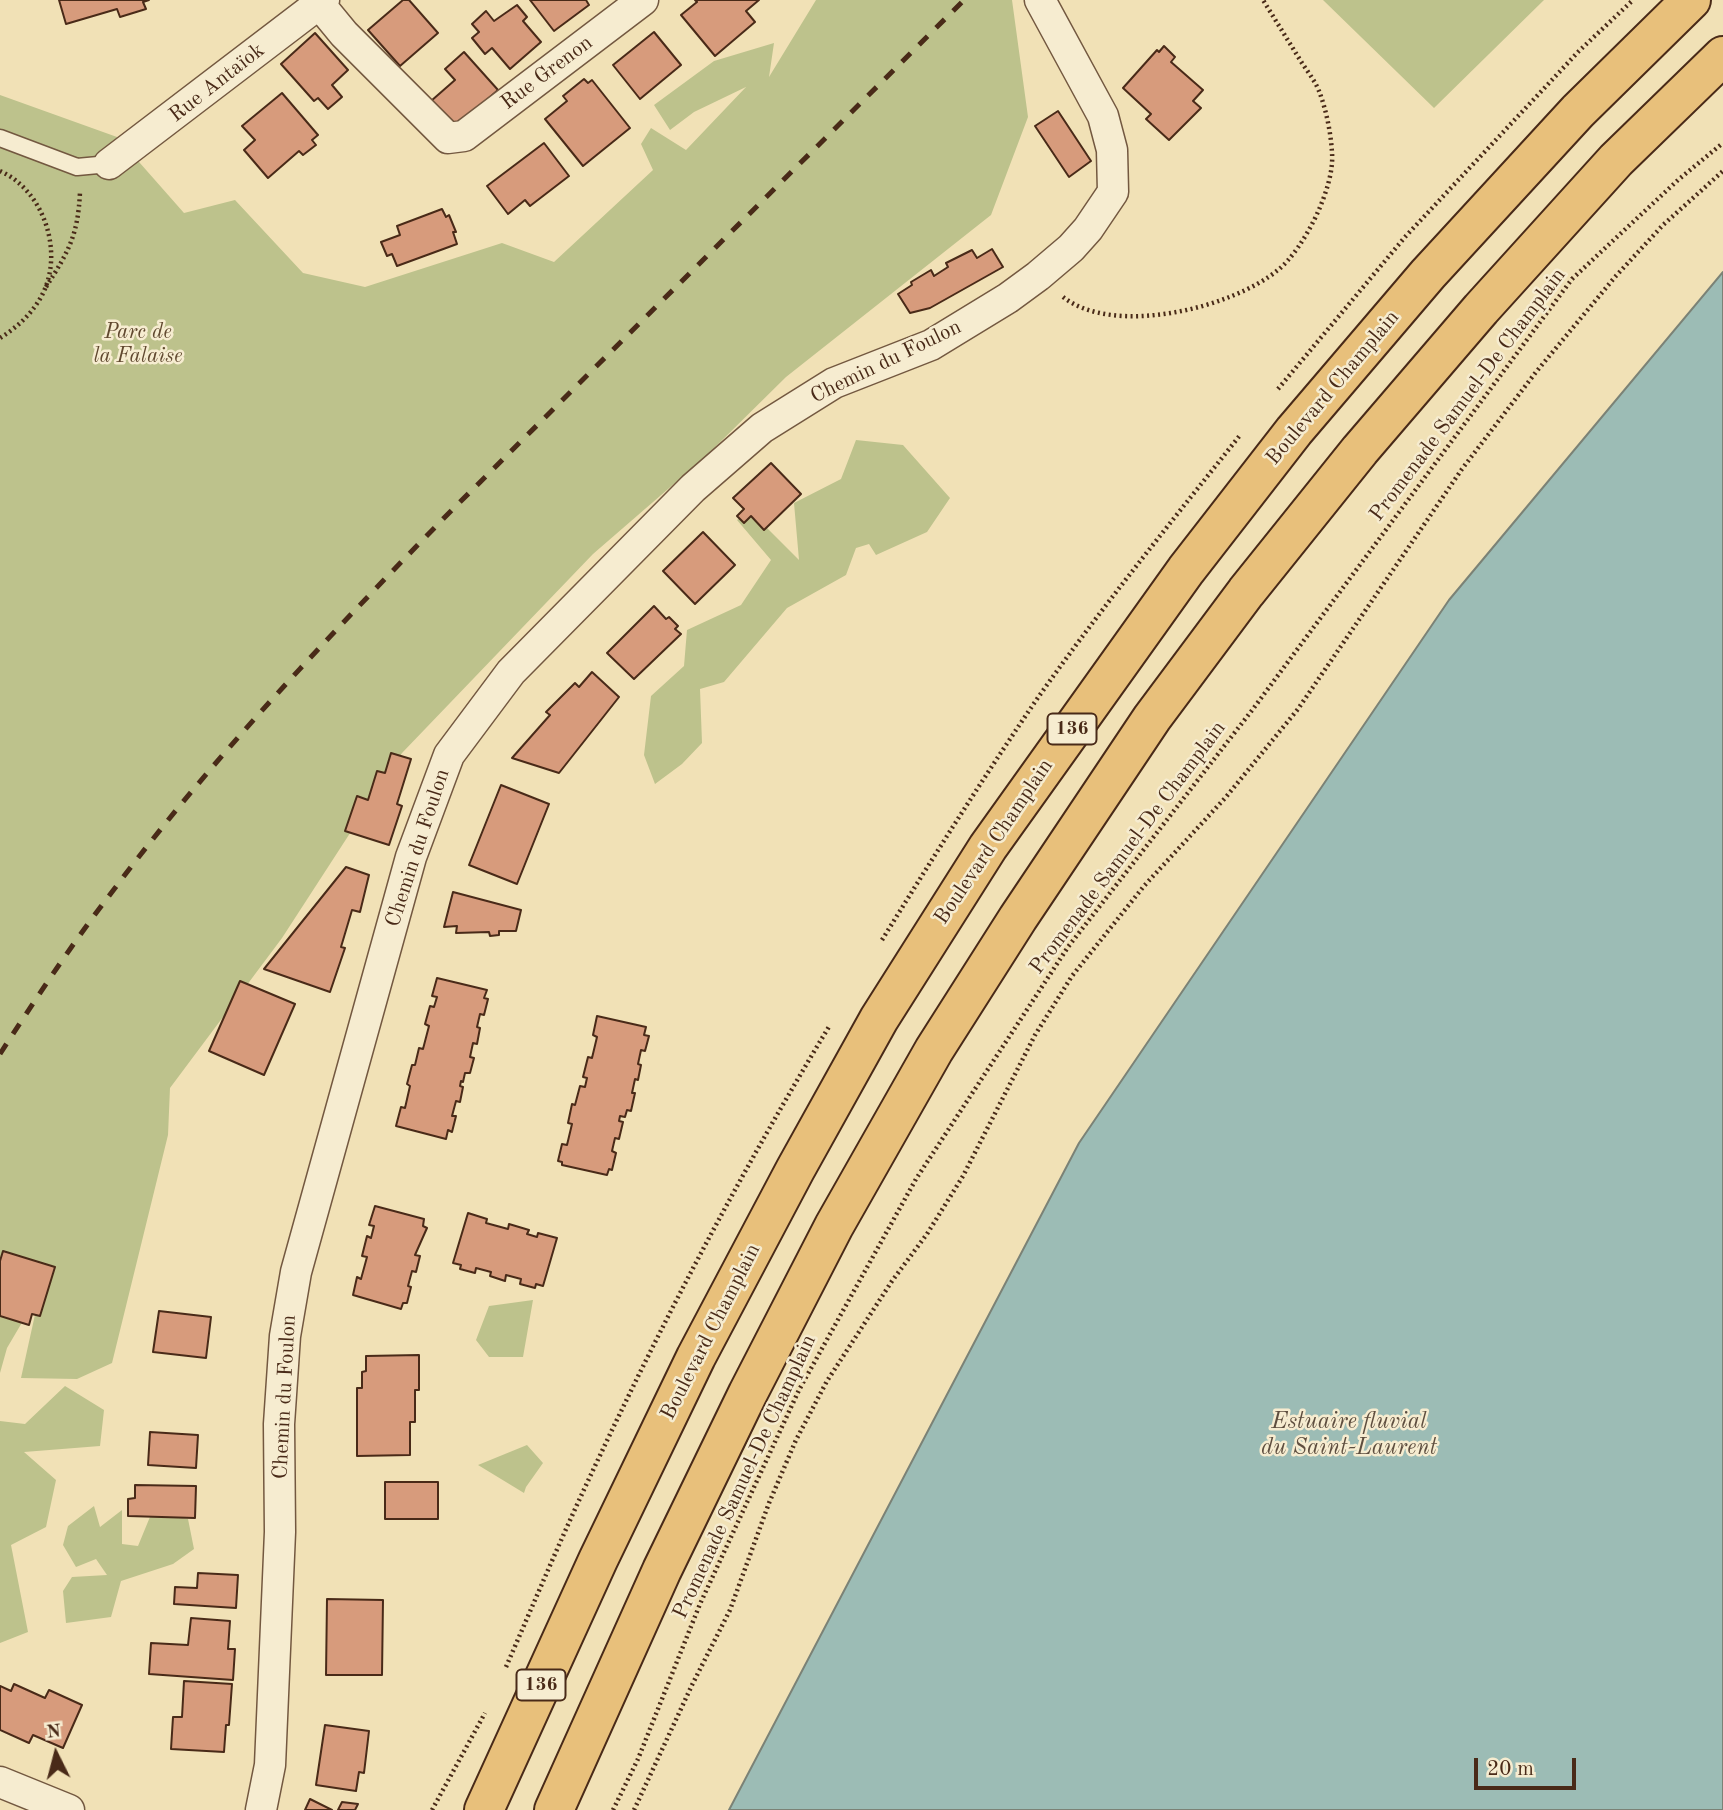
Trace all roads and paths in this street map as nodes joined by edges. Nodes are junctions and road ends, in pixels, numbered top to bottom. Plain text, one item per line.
1 (643, 0) edge
2 (1040, 0) edge
3 (1263, 0) edge
4 (1692, 0) edge
5 (319, 1) edge
6 (1723, 56) edge
7 (0, 138) edge
8 (1723, 143) edge
9 (109, 164) joint
10 (76, 167) junction
11 (0, 171) edge
12 (1723, 171) edge
13 (1038, 276) junction
14 (44, 291) junction
15 (0, 338) edge
16 (0, 1782) edge
17 (69, 1810) edge
18 (261, 1810) edge
19 (484, 1810) edge
20 (554, 1810) edge
21 (613, 1810) edge
22 (634, 1810) edge

1 - 5 street, Rue Grenon
2 - 13 street, Chemin du Foulon
3 - 13 path
4 - 19 main road, Boulevard Champlain / 136
5 - 9 street, Rue Antaïok
6 - 20 main road, 136
7 - 10 lane
8 - 21 path, Promenade Samuel-De Champlain
9 - 10 lane
10 - 14 path
11 - 14 path
12 - 22 path
13 - 18 street, Chemin du Foulon
14 - 15 path
16 - 17 street

